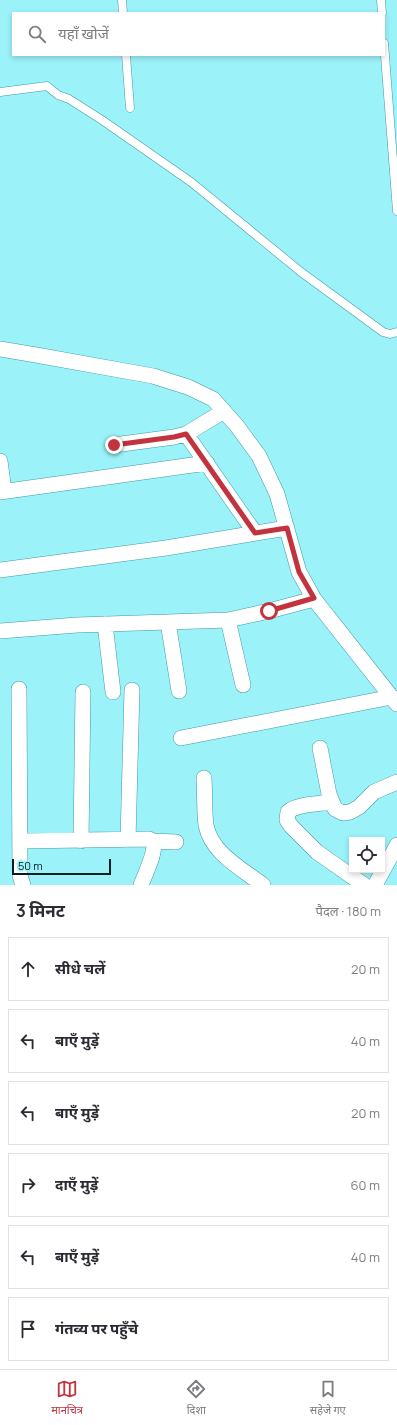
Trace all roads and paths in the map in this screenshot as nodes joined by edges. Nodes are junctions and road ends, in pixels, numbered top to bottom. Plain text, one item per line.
1 (122, 0) edge
2 (381, 0) edge
3 (123, 12) edge
4 (382, 12) edge
5 (126, 56) edge
6 (385, 56) edge
7 (0, 92) edge
8 (130, 108) dead end
9 (397, 211) edge
10 (397, 332) edge
11 (0, 349) edge
12 (224, 411) junction
13 (186, 434) junction
14 (114, 445) dead end
15 (0, 461) edge
16 (206, 464) junction
17 (2, 491) edge
18 (287, 528) junction
19 (255, 533) junction
20 (0, 570) edge
21 (314, 598) junction
22 (228, 620) junction
23 (168, 622) junction
24 (105, 624) junction
25 (0, 631) edge
26 (243, 685) dead end
27 (20, 689) dead end
28 (132, 690) dead end
29 (179, 690) dead end
30 (83, 692) dead end
31 (113, 692) dead end
32 (394, 701) edge
33 (181, 738) dead end
34 (320, 748) dead end
35 (204, 778) dead end
36 (397, 782) edge
37 (331, 802) junction
38 (81, 840) junction
39 (128, 840) junction
40 (20, 841) junction
41 (153, 841) junction
42 (176, 842) dead end
43 (397, 845) edge
44 (23, 885) edge
45 (141, 885) edge
46 (263, 885) edge
47 (364, 885) edge
48 (376, 885) edge

1 - 3 lane
2 - 4 lane
5 - 8 lane
6 - 9 lane
7 - 10 lane
11 - 12 street
12 - 13 street
12 - 18 street
13 - 14 street
13 - 16 street
15 - 17 street
16 - 17 street
16 - 19 street
18 - 19 street
18 - 21 street
19 - 20 street
21 - 22 street
21 - 32 street
22 - 23 street
22 - 26 street
23 - 24 street
23 - 29 street
24 - 25 street
24 - 31 street
27 - 40 street
28 - 39 street
30 - 38 street
32 - 33 street
34 - 37 street
35 - 46 street
36 - 37 street
37 - 47 street
38 - 39 street
38 - 40 street
39 - 41 street
40 - 44 street
41 - 42 street
41 - 45 street
43 - 48 street

